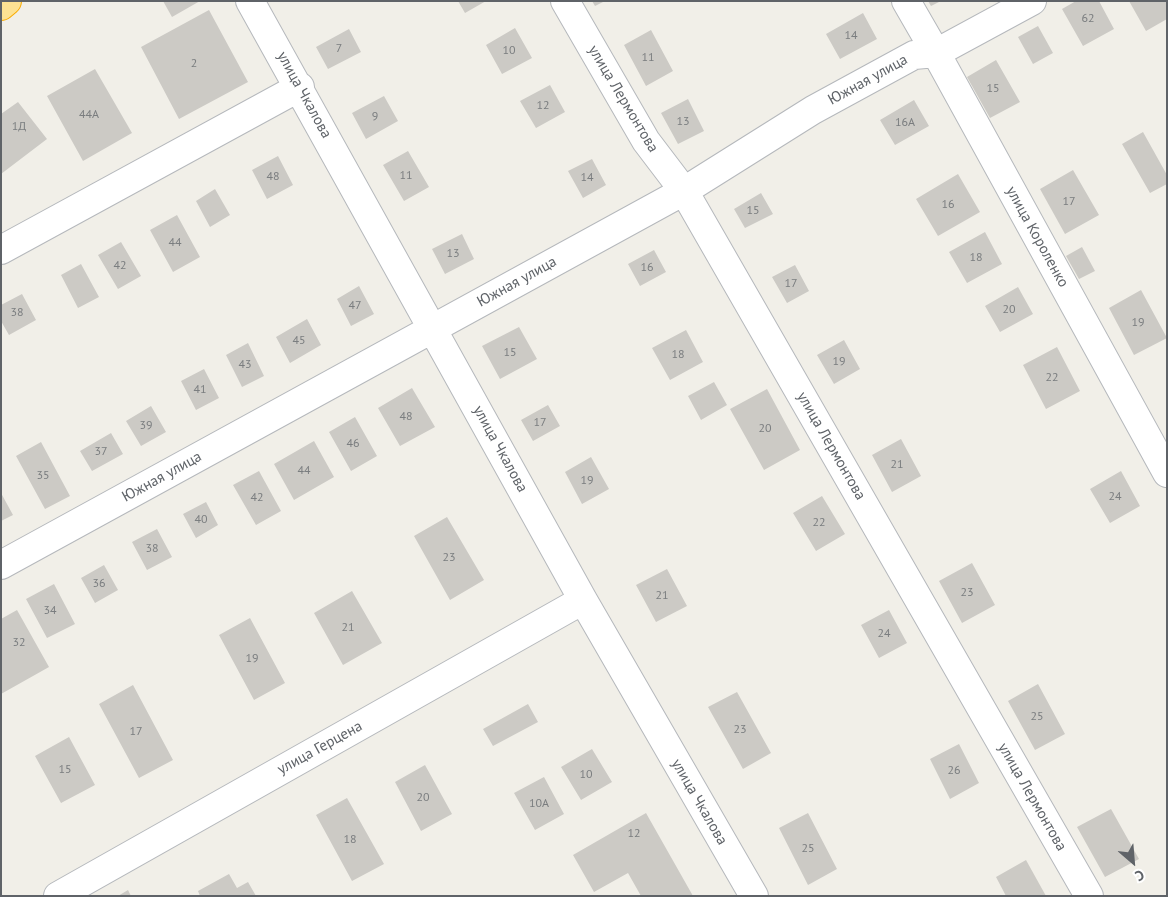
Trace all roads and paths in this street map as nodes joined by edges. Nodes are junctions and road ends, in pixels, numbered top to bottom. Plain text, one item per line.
1 (7, 1) edge
2 (250, 1) edge
3 (565, 1) edge
4 (906, 1) edge
5 (1032, 1) edge
6 (1, 6) edge
7 (936, 53) junction
8 (300, 88) junction
9 (684, 191) junction
10 (1, 250) edge
11 (434, 328) junction
12 (1167, 473) edge
13 (1, 565) edge
14 (583, 600) junction
15 (58, 896) edge
16 (754, 896) edge
17 (1089, 896) edge

1 - 6 highway
2 - 8 street, улица Чкалова
3 - 9 street, улица Лермонтова
4 - 7 street, улица Короленко
5 - 7 street, Южная улица
7 - 9 street, Южная улица
7 - 12 street, улица Короленко
8 - 10 street
8 - 11 street, улица Чкалова
9 - 11 street, Южная улица
9 - 17 street, улица Лермонтова
11 - 13 street, Южная улица
11 - 14 street, улица Чкалова
14 - 15 street, улица Герцена
14 - 16 street, улица Чкалова

